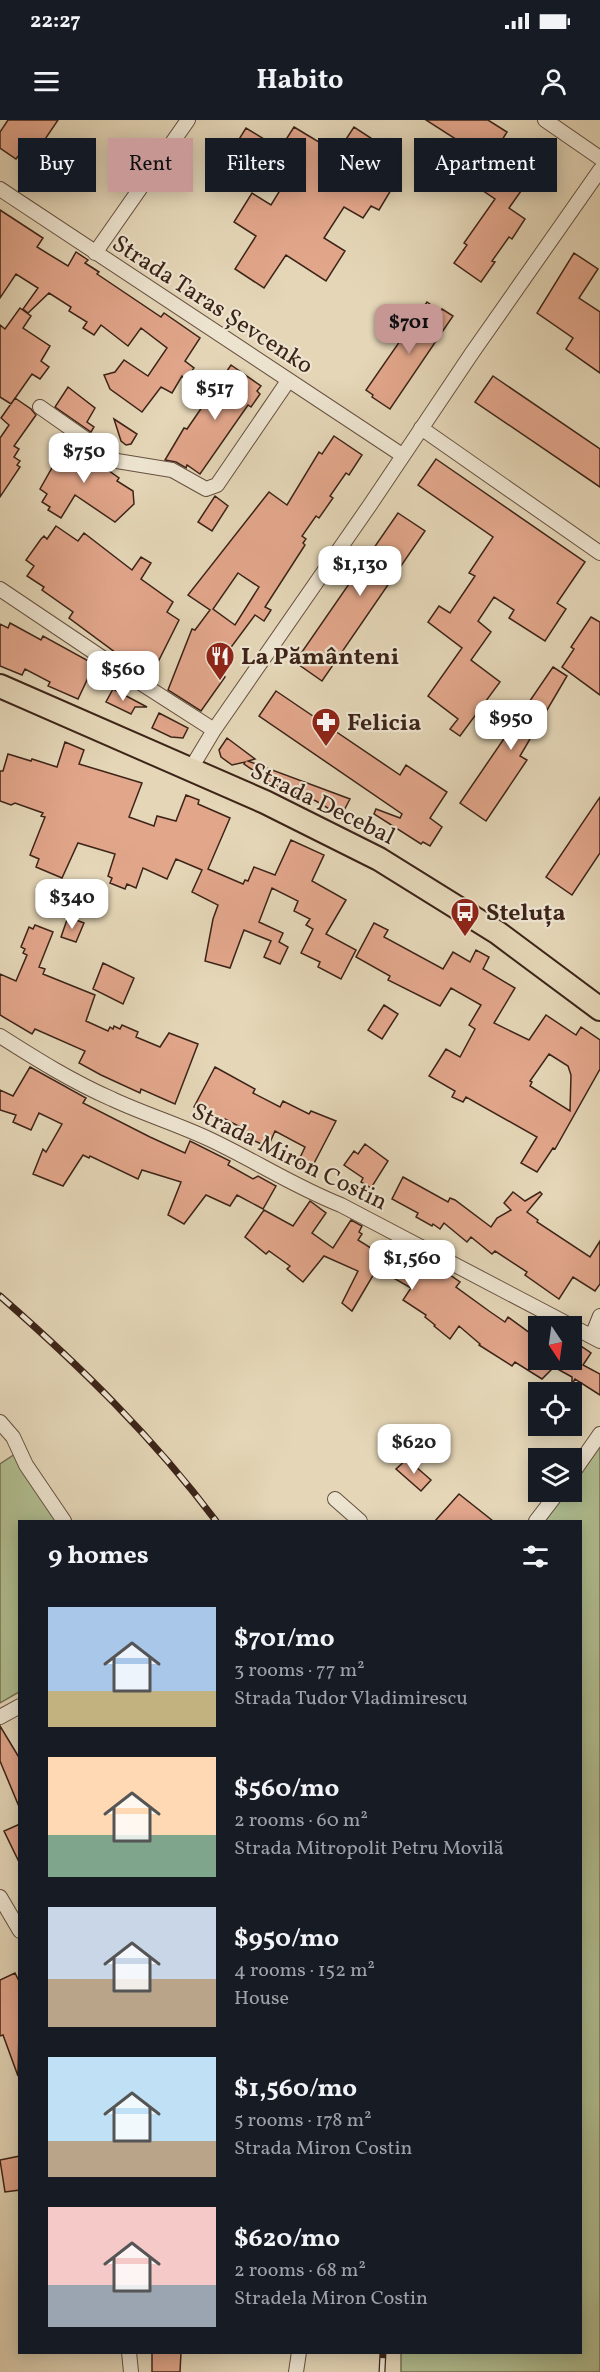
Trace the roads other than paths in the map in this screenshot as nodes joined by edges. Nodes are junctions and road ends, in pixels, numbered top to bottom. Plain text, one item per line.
1 (188, 120) edge
2 (545, 120) edge
3 (600, 158) edge
4 (600, 170) edge
5 (0, 189) edge
6 (95, 253) junction
7 (288, 381) junction
8 (39, 407) dead end
9 (421, 428) junction
10 (402, 455) junction
11 (600, 553) edge
12 (0, 589) edge
13 (0, 686) edge
14 (214, 730) junction
15 (190, 770) junction
16 (600, 1009) edge
17 (0, 1036) edge
18 (600, 1316) edge
19 (596, 1338) edge
20 (0, 1422) edge
21 (600, 1434) edge
22 (582, 1460) edge
23 (335, 1499) dead end
24 (551, 1502) edge
25 (63, 1520) edge
26 (359, 1520) edge
27 (537, 1520) edge
28 (18, 1707) edge
29 (0, 1717) edge
30 (0, 1897) edge
31 (18, 1927) edge
32 (129, 2354) edge
33 (298, 2354) edge
34 (131, 2372) edge
35 (296, 2372) edge

1 - 6 street
2 - 3 street
4 - 9 street
5 - 6 street, Strada Taras Șevcenko
6 - 7 street, Strada Taras Șevcenko
7 - 8 street
7 - 10 street, Strada Taras Șevcenko
9 - 10 street
9 - 11 street
10 - 14 street
12 - 14 street
13 - 15 main road, Strada Decebal
14 - 15 street
15 - 16 main road, Strada Decebal
17 - 19 street, Strada Miron Costin
18 - 19 street, Strada Miron Costin
20 - 25 street
21 - 22 street
23 - 26 street
24 - 27 street
28 - 29 street
30 - 31 street
32 - 34 street
33 - 35 street

